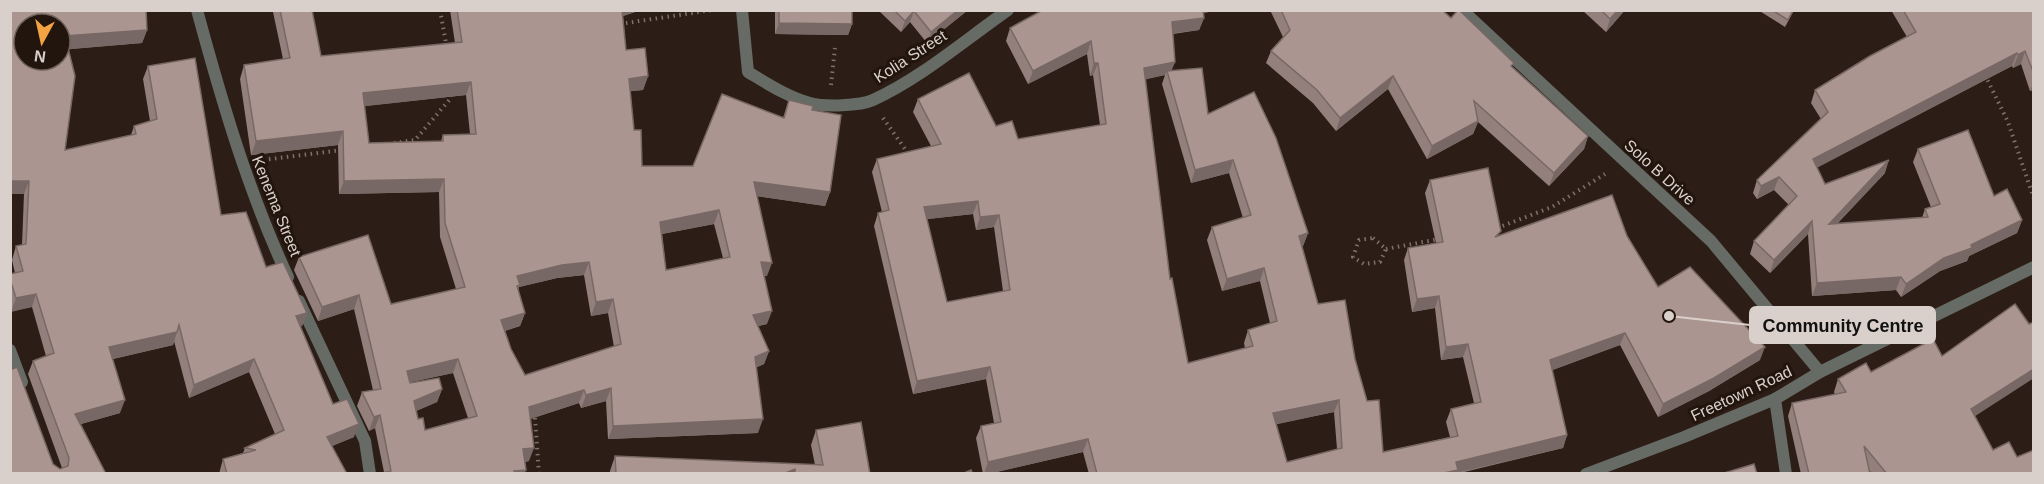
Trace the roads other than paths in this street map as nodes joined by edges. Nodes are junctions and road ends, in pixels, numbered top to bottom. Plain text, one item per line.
1 (197, 10) edge
2 (742, 10) edge
3 (1008, 10) edge
4 (1462, 10) edge
5 (2034, 267) edge
6 (10, 350) edge
7 (1820, 372) junction
8 (27, 395) edge
9 (1775, 399) junction
10 (370, 474) edge
11 (1586, 474) edge
12 (1786, 474) edge

1 - 10 street, Kenema Street
2 - 3 street, Kolia Street
4 - 7 street, Solo B Drive
5 - 7 street, Freetown Road
6 - 8 street
7 - 9 street, Freetown Road
9 - 11 street, Freetown Road
9 - 12 street

